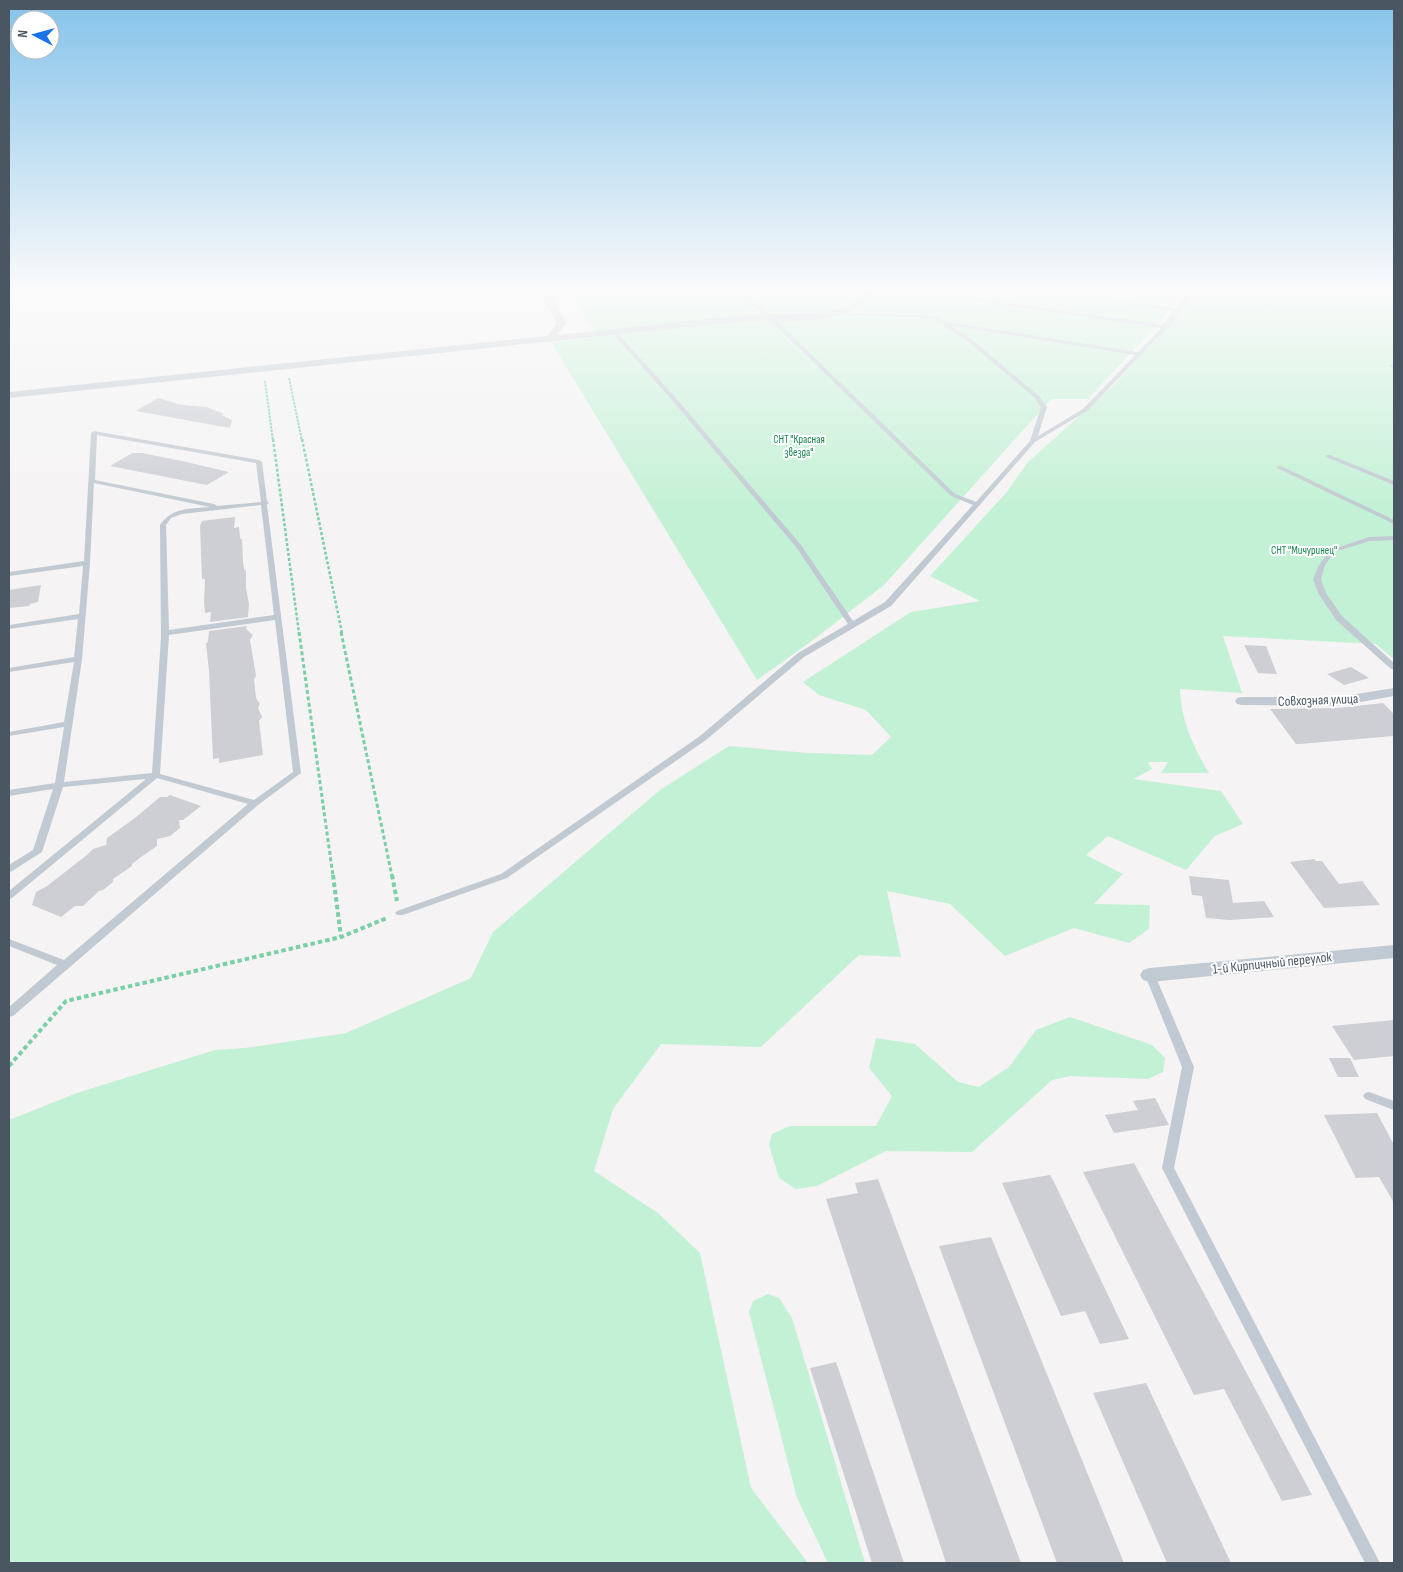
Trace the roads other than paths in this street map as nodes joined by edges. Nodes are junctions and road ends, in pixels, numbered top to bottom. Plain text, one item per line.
1 (327, 361) edge
2 (640, 361) edge
3 (816, 361) edge
4 (995, 361) edge
5 (1132, 361) edge
6 (9, 394) edge
7 (1032, 441) junction
8 (1328, 456) dead end
9 (1279, 467) dead end
10 (92, 481) junction
11 (1394, 483) edge
12 (266, 503) junction
13 (976, 504) junction
14 (224, 508) junction
15 (1394, 522) edge
16 (1394, 538) edge
17 (87, 563) junction
18 (9, 574) edge
19 (81, 616) junction
20 (279, 617) junction
21 (852, 625) junction
22 (9, 627) edge
23 (165, 633) junction
24 (78, 659) junction
25 (1394, 667) edge
26 (9, 670) edge
27 (1394, 692) edge
28 (1242, 701) dead end
29 (68, 724) junction
30 (9, 734) edge
31 (156, 775) junction
32 (59, 785) junction
33 (9, 793) edge
34 (255, 803) junction
35 (9, 869) edge
36 (9, 896) edge
37 (400, 913) dead end
38 (9, 942) edge
39 (1394, 951) edge
40 (65, 964) junction
41 (1150, 975) joint
42 (9, 1013) edge
43 (1369, 1096) dead end
44 (1394, 1106) edge
45 (1373, 1563) edge

1 - 6 street
2 - 21 lane
3 - 13 lane
4 - 7 lane
5 - 7 lane
7 - 13 lane
8 - 11 lane
9 - 15 lane
10 - 12 lane
10 - 14 lane
10 - 17 lane
12 - 14 lane
12 - 20 lane
13 - 21 lane
14 - 23 lane
16 - 25 lane
17 - 18 lane
17 - 19 lane
19 - 22 lane
19 - 24 lane
20 - 23 lane
20 - 34 lane
21 - 37 lane
23 - 31 lane
24 - 26 lane
24 - 29 lane
27 - 28 street, Совхозная улица
29 - 30 lane
29 - 32 lane
31 - 32 lane
31 - 34 lane
31 - 36 lane
32 - 33 lane
32 - 35 lane
34 - 40 lane
38 - 40 lane
39 - 41 street, 1-й Кирпичный переулок
40 - 42 lane
41 - 45 lane
43 - 44 lane

